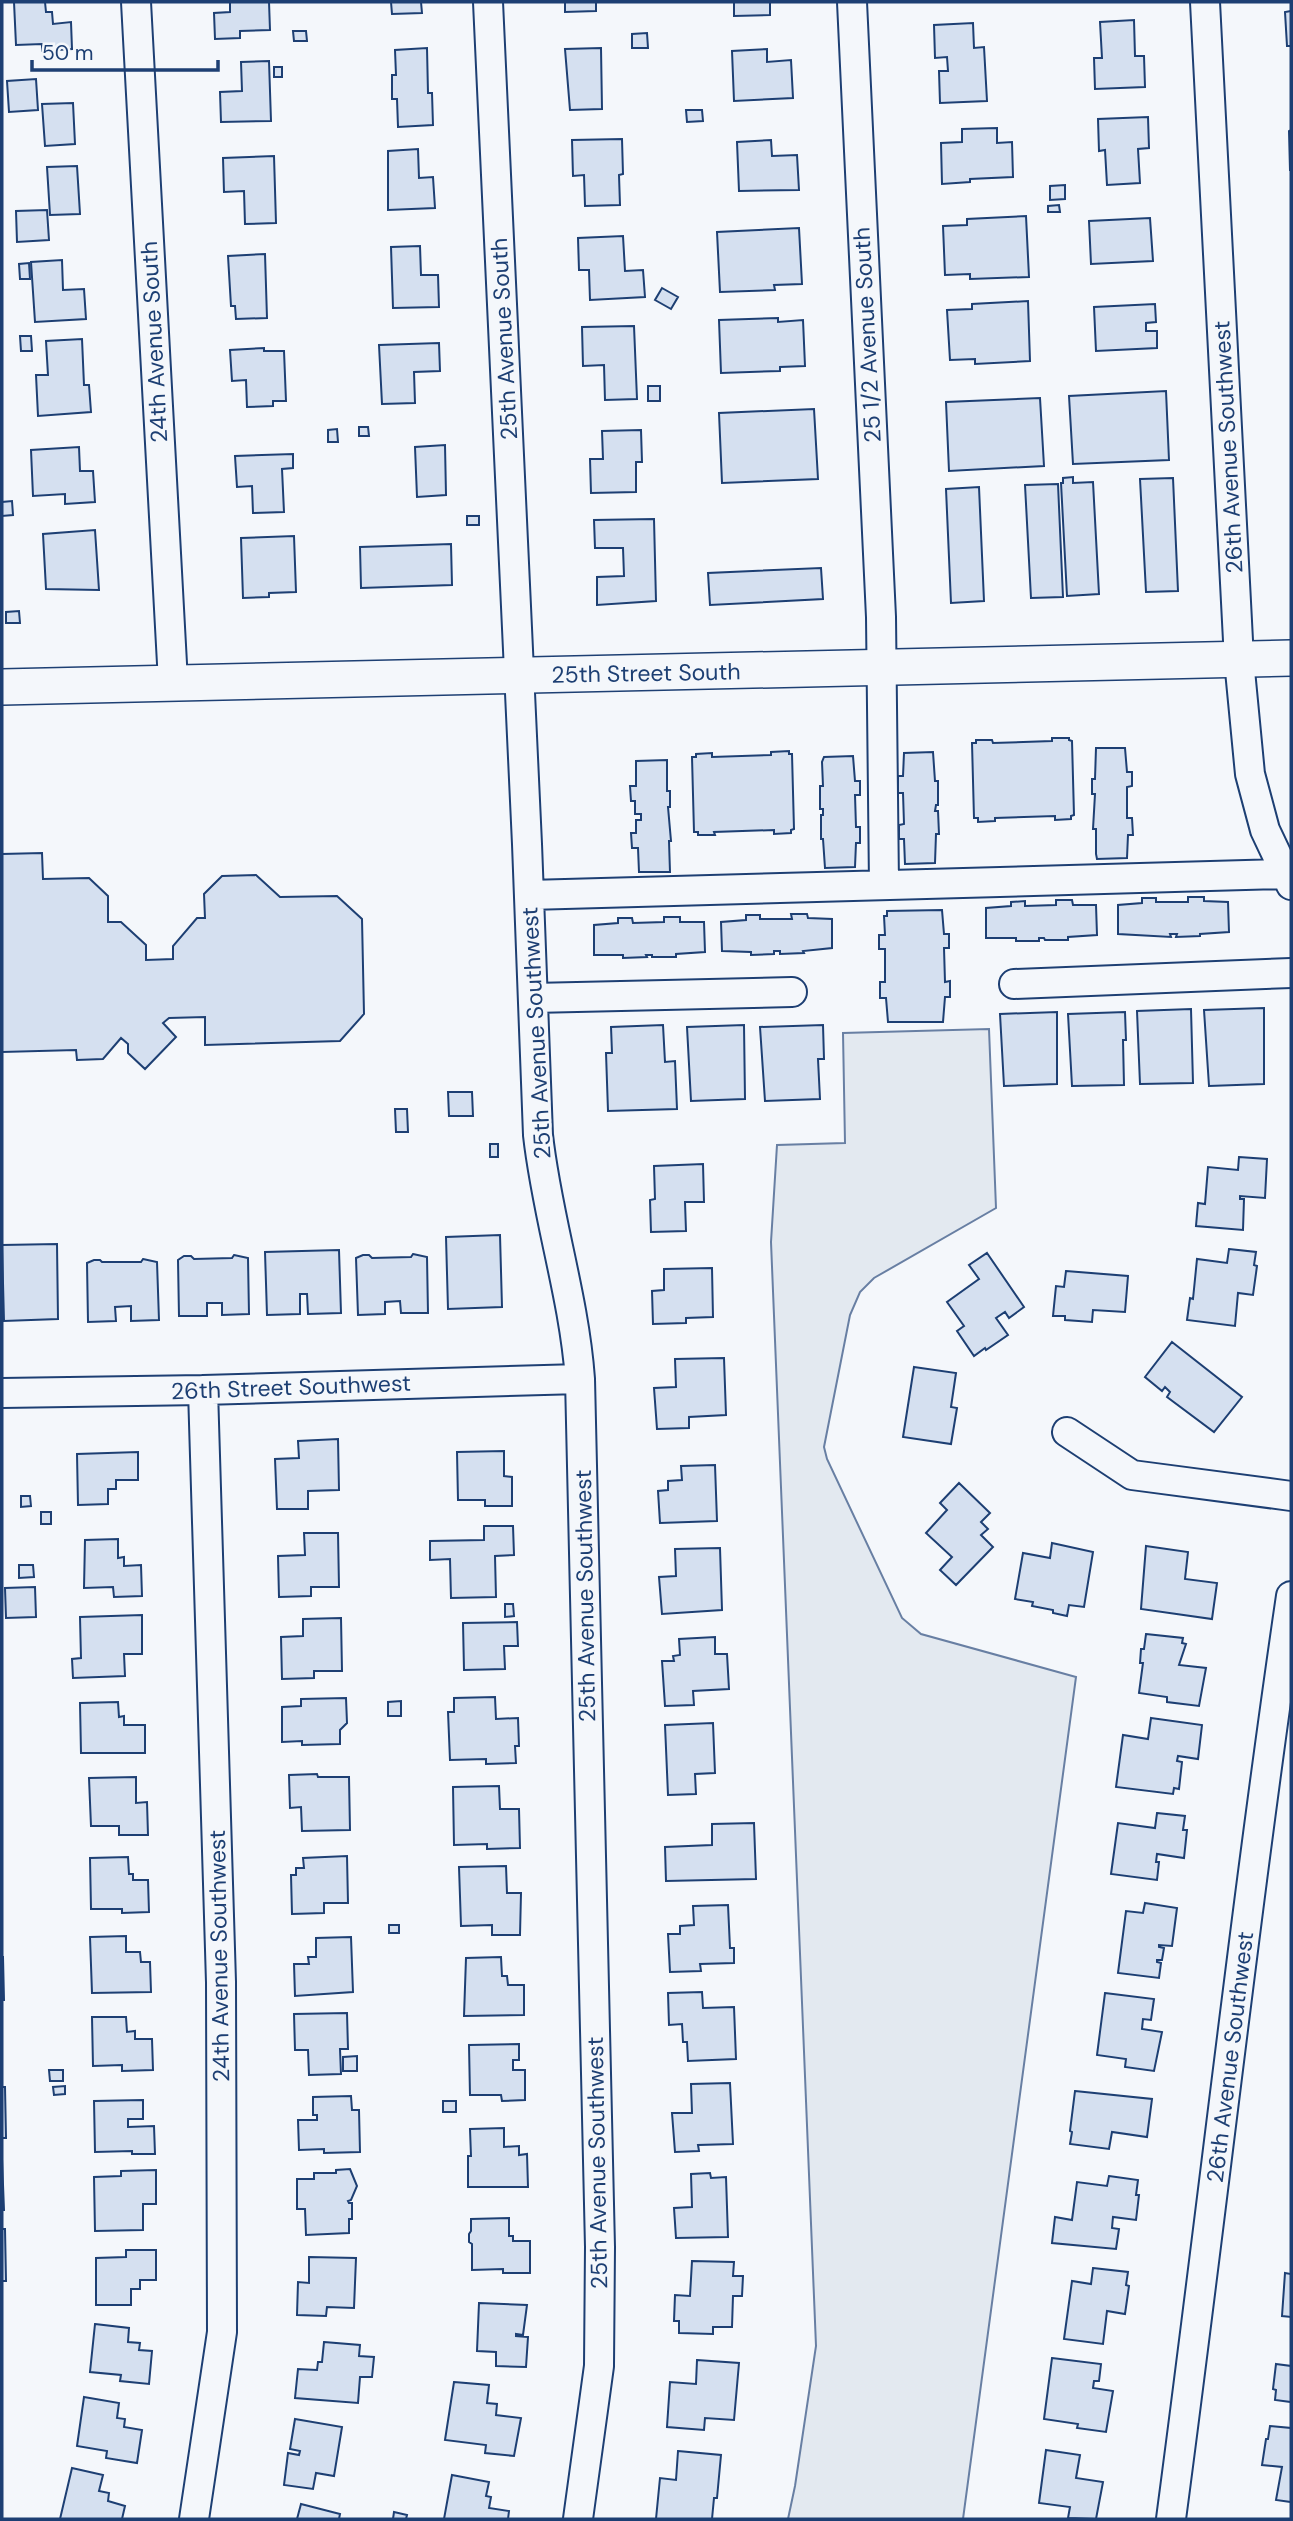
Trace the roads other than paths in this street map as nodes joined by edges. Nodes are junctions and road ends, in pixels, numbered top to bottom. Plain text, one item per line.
1 (136, 2) edge
2 (488, 2) edge
3 (852, 2) edge
4 (1205, 2) edge
5 (1291, 658) edge
6 (1239, 660) junction
7 (880, 668) junction
8 (519, 676) junction
9 (173, 682) junction
10 (2, 687) edge
11 (1288, 880) edge
12 (884, 885) junction
13 (529, 895) junction
14 (1291, 974) edge
15 (1014, 984) dead end
16 (792, 992) dead end
17 (533, 998) junction
18 (580, 1379) junction
19 (203, 1390) junction
20 (2, 1393) edge
21 (1067, 1432) dead end
22 (1291, 1496) edge
23 (1291, 1595) edge
24 (194, 2519) edge
25 (578, 2519) edge
26 (1171, 2519) edge

1 - 9 street, 24th Avenue South
2 - 8 street, 25th Avenue South
3 - 7 street, 25 1/2 Avenue South
4 - 6 street, 26th Avenue Southwest
5 - 6 main road, 25th Street South
6 - 7 main road, 25th Street South
6 - 11 street, 26th Avenue Southwest
7 - 8 main road, 25th Street South
7 - 12 street, 25 1/2 Avenue South
8 - 9 main road, 25th Street South
8 - 13 street, 25th Avenue Southwest
9 - 10 main road, 25th Street South
11 - 12 street
12 - 13 street
13 - 17 street, 25th Avenue Southwest
14 - 15 street
16 - 17 street
17 - 18 street, 25th Avenue Southwest
18 - 19 street, 26th Street Southwest
18 - 25 street, 25th Avenue Southwest
19 - 20 street, 26th Street Southwest
19 - 24 street, 24th Avenue Southwest
21 - 22 street
23 - 26 street, 26th Avenue Southwest

